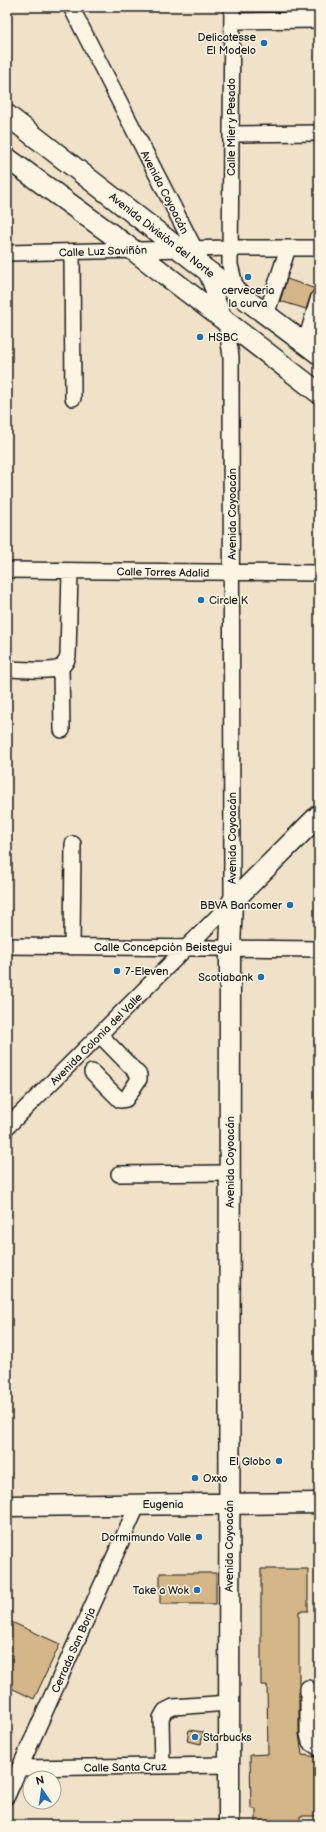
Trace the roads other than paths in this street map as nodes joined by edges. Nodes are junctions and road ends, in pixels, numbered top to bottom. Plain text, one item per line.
1 (71, 7) edge
2 (232, 14) edge
3 (319, 20) edge
4 (7, 115) edge
5 (319, 133) edge
6 (231, 134) junction
7 (7, 158) edge
8 (187, 248) junction
9 (230, 248) junction
10 (288, 248) junction
11 (319, 248) edge
12 (133, 250) junction
13 (72, 252) junction
14 (7, 253) edge
15 (204, 269) junction
16 (237, 293) junction
17 (319, 297) edge
18 (266, 315) junction
19 (226, 323) junction
20 (312, 349) edge
21 (319, 393) edge
22 (73, 398) dead end
23 (7, 570) edge
24 (70, 571) junction
25 (232, 572) junction
26 (319, 573) edge
27 (61, 668) junction
28 (7, 669) edge
29 (62, 730) dead end
30 (319, 815) edge
31 (73, 844) dead end
32 (232, 902) junction
33 (7, 946) edge
34 (72, 947) junction
35 (187, 947) junction
36 (230, 948) junction
37 (319, 948) edge
38 (100, 1035) junction
39 (92, 1072) dead end
40 (7, 1126) edge
41 (119, 1174) dead end
42 (230, 1174) junction
43 (319, 1503) edge
44 (138, 1504) junction
45 (229, 1504) junction
46 (7, 1506) edge
47 (308, 1688) dead end
48 (229, 1703) junction
49 (319, 1748) edge
50 (229, 1765) junction
51 (162, 1766) junction
52 (20, 1768) junction
53 (7, 1796) edge
54 (229, 1825) edge

1 - 8 street, Avenida Coyoacán
2 - 3 street
2 - 6 street, Calle Mier y Pesado
4 - 8 main road, Avenida División del Norte
5 - 6 street
6 - 9 street, Calle Mier y Pesado
7 - 12 main road
8 - 9 street, Calle Luz Saviñón
8 - 12 street, Calle Luz Saviñón
8 - 15 main road, Avenida División del Norte
9 - 10 street, Calle Luz Saviñón
9 - 15 street
9 - 16 street, Calle Mier y Pesado
10 - 11 street, Calle Luz Saviñón
10 - 18 street
12 - 13 street, Calle Luz Saviñón
12 - 19 main road
13 - 14 street, Calle Luz Saviñón
13 - 22 street
15 - 16 main road, Avenida División del Norte
15 - 19 street, Avenida Coyoacán
16 - 18 main road, Avenida División del Norte
17 - 20 street
18 - 20 main road, Avenida División del Norte
19 - 21 main road
19 - 25 street, Avenida Coyoacán
23 - 24 street, Calle Torres Adalid
24 - 25 street, Calle Torres Adalid
24 - 27 street
25 - 26 street, Calle Torres Adalid
25 - 32 street, Avenida Coyoacán
27 - 28 street
27 - 29 street
30 - 32 main road, Avenida Colonia del Valle
31 - 34 street
32 - 35 street, Avenida Colonia del Valle
32 - 36 main road, Avenida Coyoacán
33 - 34 street, Calle Concepción Beistegui
34 - 35 street, Calle Concepción Beistegui
35 - 36 street, Calle Concepción Beistegui
35 - 38 street, Avenida Colonia del Valle
36 - 37 street, Calle Concepción Beistegui
36 - 42 main road, Avenida Coyoacán
38 - 39 street
38 - 40 street, Avenida Colonia del Valle
41 - 42 street
42 - 45 main road, Avenida Coyoacán
43 - 45 main road, Eugenia
44 - 45 main road, Eugenia
44 - 46 main road, Eugenia
44 - 52 street, Cerrada San Borja
45 - 48 main road, Avenida Coyoacán
47 - 49 street
48 - 50 main road, Avenida Coyoacán
48 - 51 street
50 - 51 street, Calle Santa Cruz
50 - 54 main road, Avenida Coyoacán
51 - 52 street, Calle Santa Cruz
52 - 53 street, Cerrada San Borja

